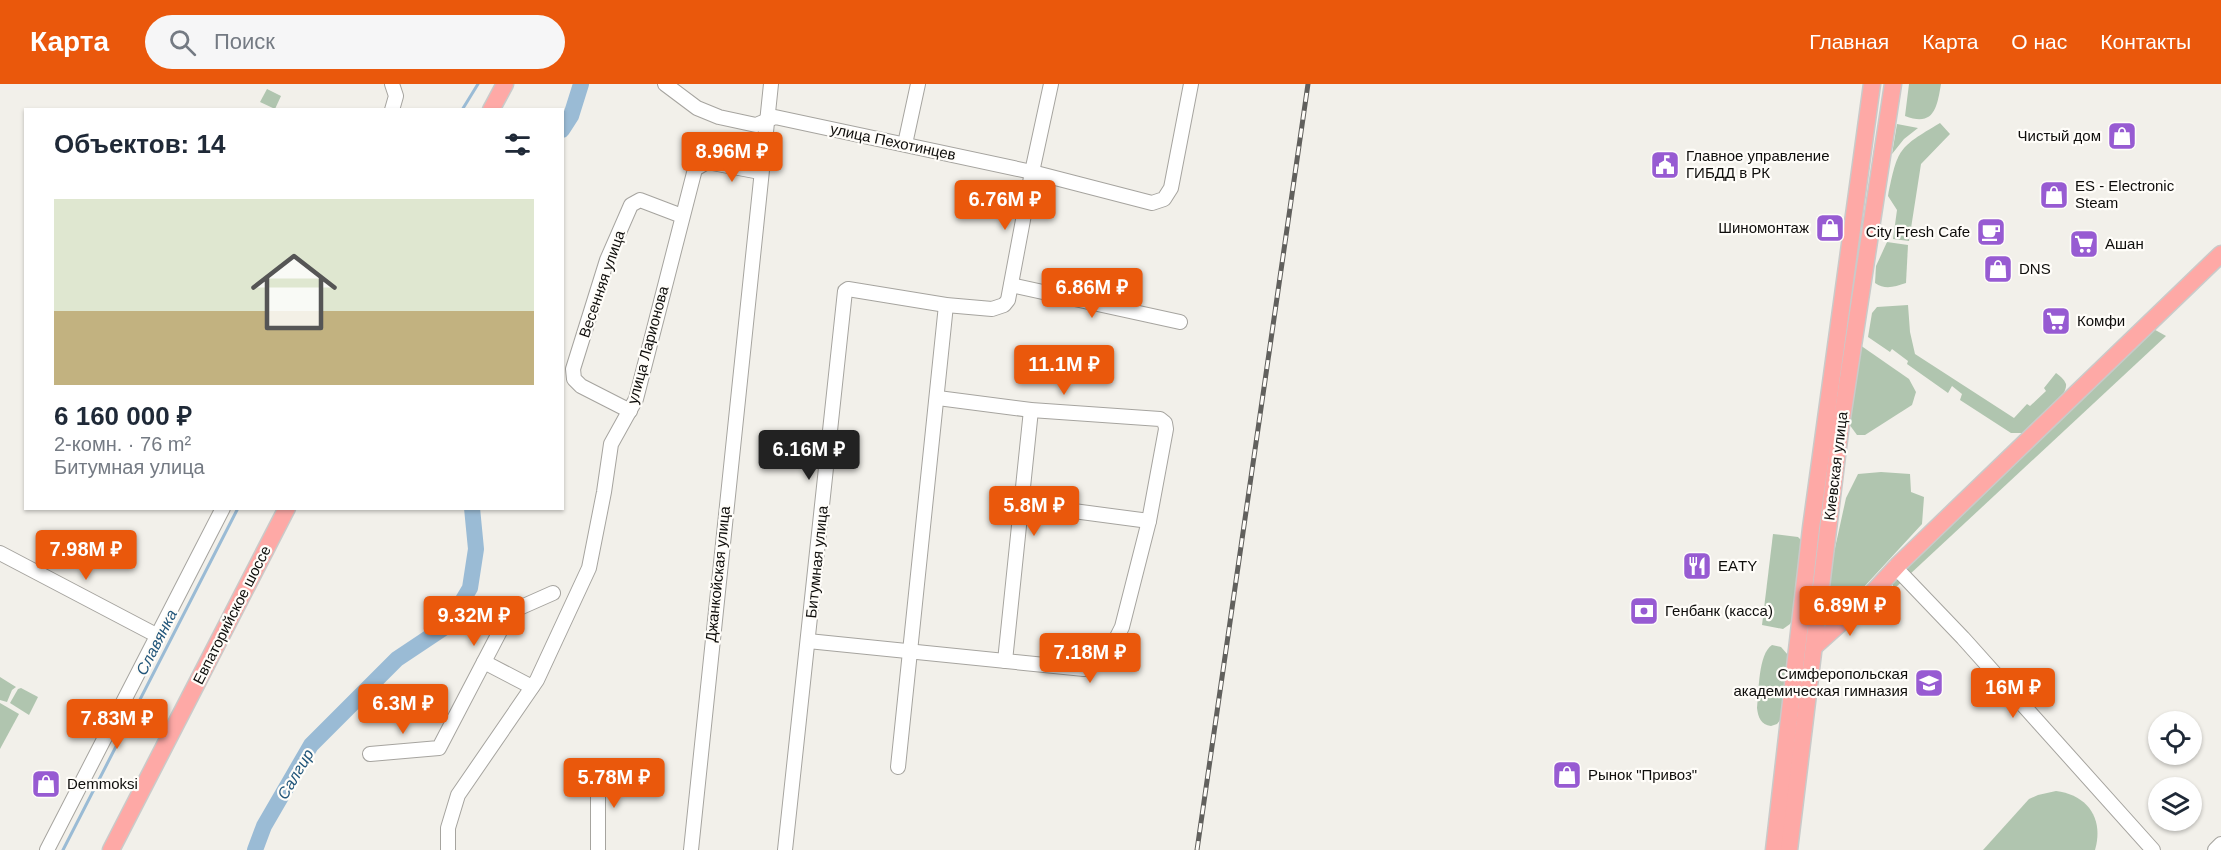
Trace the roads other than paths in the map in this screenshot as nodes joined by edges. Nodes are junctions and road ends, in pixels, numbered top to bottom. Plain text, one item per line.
1 (393, 84) edge
2 (505, 84) edge
3 (665, 84) edge
4 (771, 84) edge
5 (918, 84) edge
6 (1051, 84) edge
7 (1191, 84) edge
8 (1867, 84) edge
9 (1872, 84) edge
10 (1893, 84) edge
11 (393, 108) edge
12 (492, 108) edge
13 (1868, 118) junction
14 (766, 121) junction
15 (905, 144) junction
16 (760, 172) junction
17 (1032, 172) junction
18 (682, 216) junction
19 (2221, 254) edge
20 (1011, 285) junction
21 (1842, 294) junction
22 (1861, 296) junction
23 (946, 305) junction
24 (1180, 322) dead end
25 (938, 398) junction
26 (1031, 410) junction
27 (630, 411) junction
28 (1021, 504) junction
29 (222, 510) edge
30 (286, 510) edge
31 (1149, 521) junction
32 (0, 553) edge
33 (1895, 567) junction
34 (1820, 590) junction
35 (553, 593) dead end
36 (1863, 603) junction
37 (158, 636) junction
38 (808, 641) junction
39 (1815, 646) junction
40 (910, 650) junction
41 (1005, 661) junction
42 (484, 662) junction
43 (532, 687) junction
44 (370, 754) dead end
45 (598, 767) dead end
46 (898, 767) dead end
47 (2221, 844) edge
48 (47, 850) edge
49 (111, 850) edge
50 (448, 850) edge
51 (598, 850) edge
52 (691, 850) edge
53 (785, 850) edge
54 (1774, 850) edge
55 (1789, 850) edge
56 (2153, 850) edge
57 (2215, 850) edge

1 - 11 street
2 - 12 main road
3 - 14 street, улица Пехотинцев
4 - 14 street, Джанкойская улица
5 - 15 street
6 - 17 street
7 - 17 street, улица Пехотинцев
8 - 13 main road
9 - 13 main road, Киевская улица
10 - 22 main road, Киевская улица
13 - 21 main road, Киевская улица
14 - 15 street, улица Пехотинцев
14 - 16 street, Джанкойская улица
15 - 17 street, улица Пехотинцев
16 - 18 street, улица Ларионова
16 - 52 street, Джанкойская улица
17 - 20 street
18 - 27 street, улица Ларионова
18 - 27 street, Весенняя улица
19 - 33 main road
20 - 23 street, Битумная улица
20 - 24 street
21 - 22 street
21 - 54 main road, Киевская улица
22 - 34 main road, Киевская улица
23 - 25 street
23 - 38 street, Битумная улица
25 - 26 street
25 - 40 street
26 - 28 street
26 - 31 street
27 - 43 street, улица Ларионова
28 - 31 street
28 - 41 street
29 - 37 street
30 - 49 main road, Евпаторийское шоссе
31 - 41 street
32 - 37 street
33 - 36 main road
33 - 56 street
34 - 36 main road
34 - 39 main road, Киевская улица
35 - 42 street
36 - 39 main road
37 - 48 street
38 - 40 street
38 - 53 street, Битумная улица
39 - 55 main road, Киевская улица
40 - 41 street
40 - 46 street
42 - 43 street
42 - 44 street
43 - 50 street, улица Ларионова
45 - 51 street
47 - 57 street

